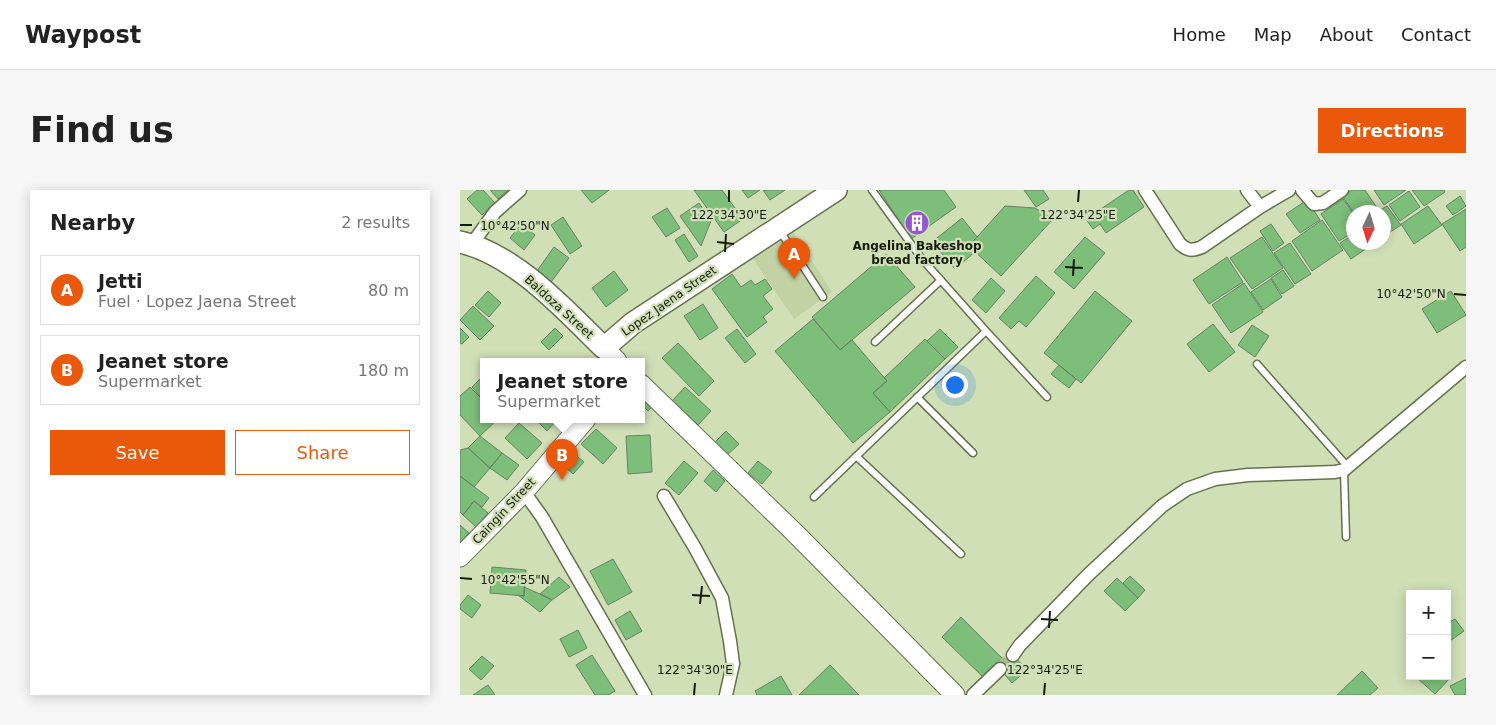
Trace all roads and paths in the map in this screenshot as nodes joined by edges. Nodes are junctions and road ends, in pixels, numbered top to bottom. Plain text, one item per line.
1 (520, 190) edge
2 (836, 190) edge
3 (872, 190) edge
4 (1145, 190) edge
5 (1247, 190) edge
6 (1289, 190) edge
7 (1302, 190) edge
8 (1342, 190) edge
9 (1260, 207) junction
10 (778, 227) junction
11 (466, 243) edge
12 (941, 280) junction
13 (823, 297) dead end
14 (986, 331) junction
15 (875, 342) dead end
16 (611, 355) edge
17 (1257, 364) dead end
18 (1466, 366) edge
19 (645, 388) edge
20 (917, 397) junction
21 (1047, 397) dead end
22 (583, 423) edge
23 (973, 453) dead end
24 (856, 456) junction
25 (1346, 469) junction
26 (524, 492) junction
27 (664, 496) dead end
28 (814, 497) dead end
29 (1346, 537) dead end
30 (961, 554) dead end
31 (460, 557) edge
32 (1013, 655) tunnel mouth
33 (1000, 669) tunnel mouth
34 (645, 695) edge
35 (726, 695) edge
36 (955, 695) edge
37 (973, 695) edge

1 - 11 street
2 - 10 main road, Lopez Jaena Street
3 - 12 lane
4 - 9 street
5 - 9 street
6 - 9 street
7 - 8 street
10 - 13 lane
10 - 16 main road, Lopez Jaena Street
11 - 16 main road, Baldoza Street
12 - 14 lane
12 - 15 lane
14 - 20 lane
14 - 21 lane
17 - 25 lane
18 - 25 street
19 - 36 street
20 - 23 lane
20 - 24 lane
22 - 26 street, Caingin Street
24 - 28 lane
24 - 30 lane
25 - 29 lane
25 - 32 street
26 - 31 street, Caingin Street
26 - 34 street
27 - 35 street
33 - 37 street

